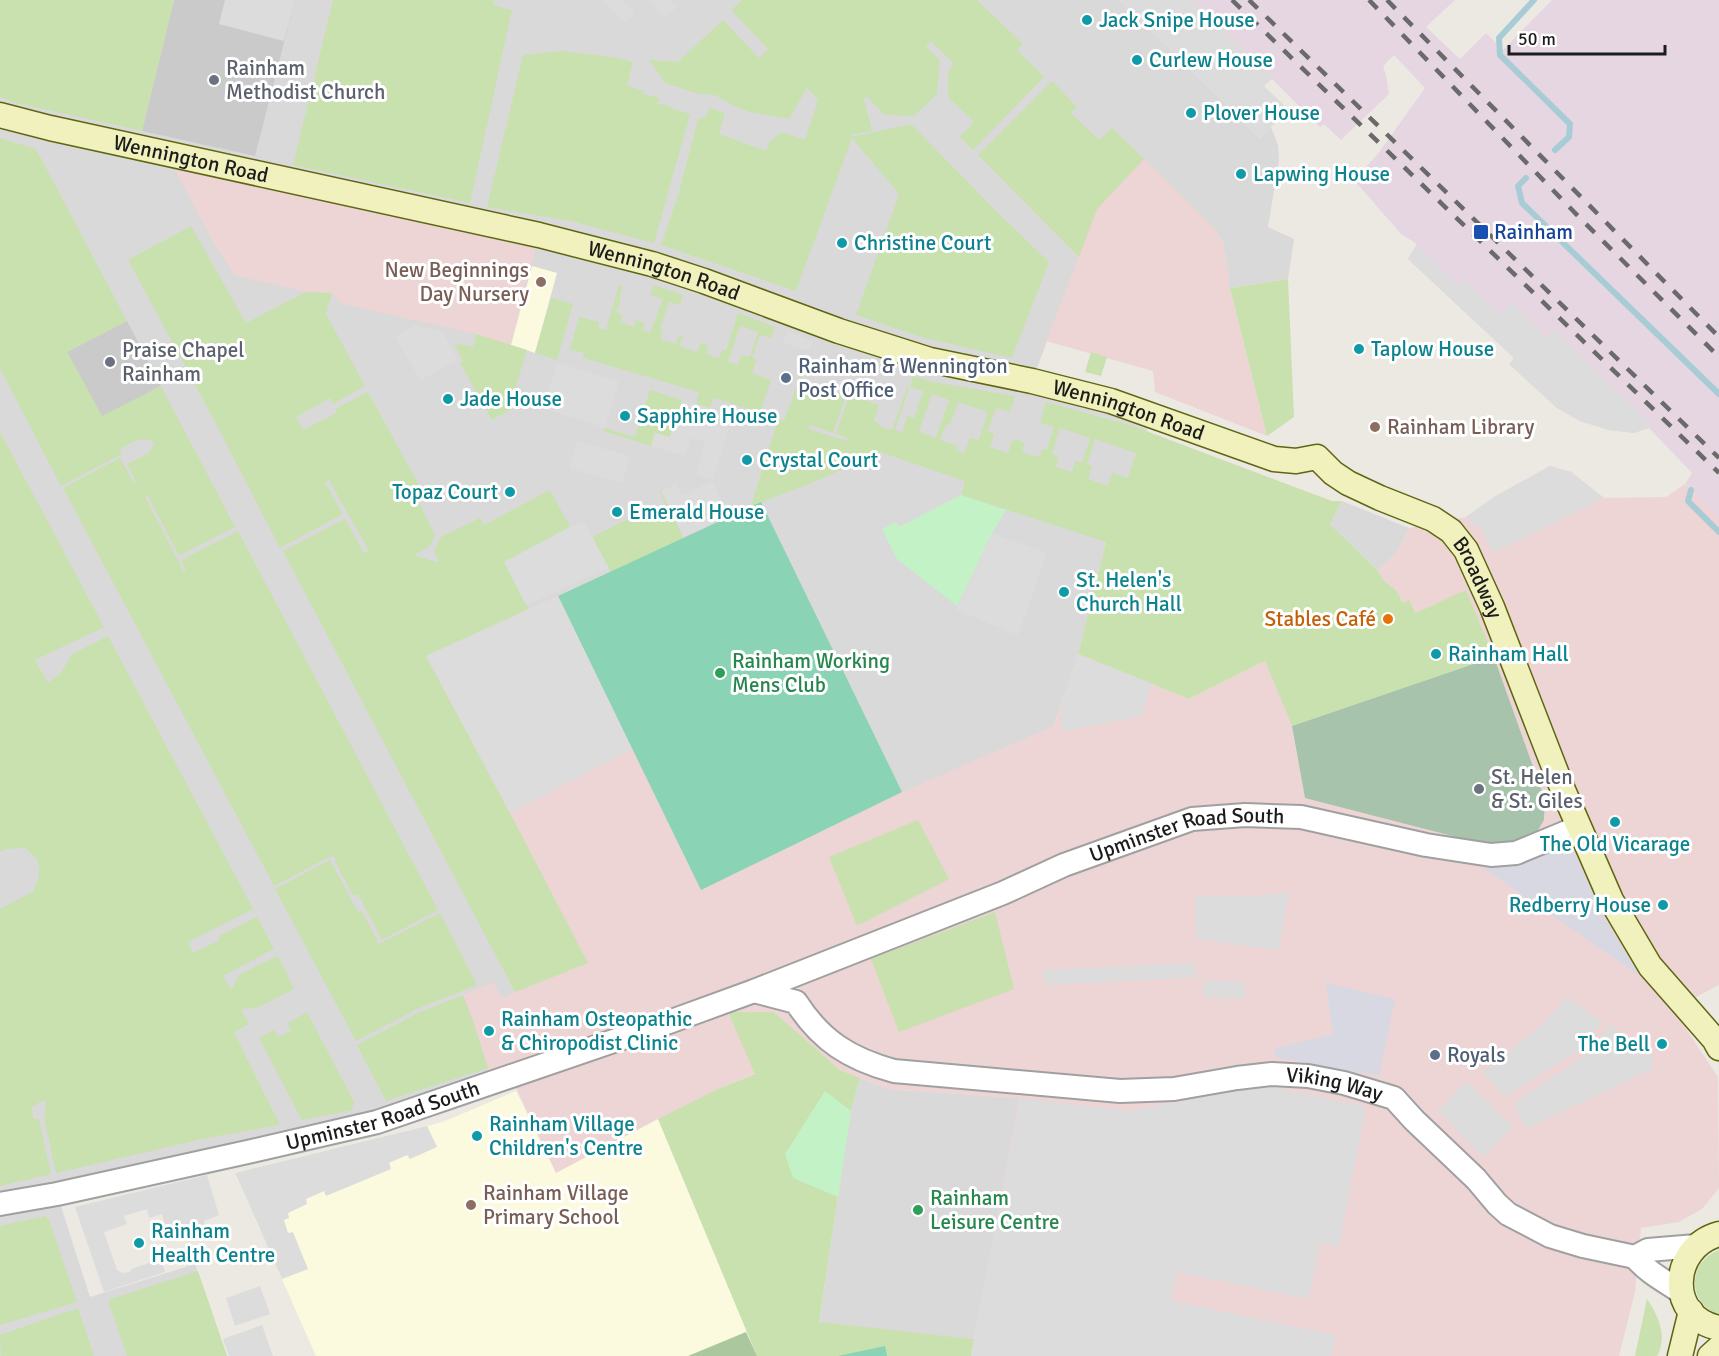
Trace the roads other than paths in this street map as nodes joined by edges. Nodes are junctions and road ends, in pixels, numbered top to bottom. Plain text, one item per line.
1 (0, 115) edge
2 (1317, 457) joint
3 (1579, 827) junction
4 (804, 971) junction
5 (754, 991) junction
6 (796, 1002) junction
7 (1719, 1048) edge
8 (0, 1204) edge
9 (1719, 1234) edge
10 (1695, 1246) junction
11 (1635, 1257) junction
12 (1686, 1302) junction
13 (1719, 1328) edge
14 (1719, 1348) edge
15 (1680, 1356) edge
16 (1710, 1356) edge

1 - 2 main road, Wennington Road
2 - 3 main road, Broadway
3 - 4 street, Upminster Road South
3 - 7 main road, Broadway
4 - 5 street, Upminster Road South
4 - 6 street
5 - 6 street
5 - 8 street, Upminster Road South
6 - 11 street, Viking Way
9 - 10 main road
10 - 11 street
10 - 12 main road
11 - 12 street
12 - 13 main road
12 - 15 main road
14 - 16 main road

